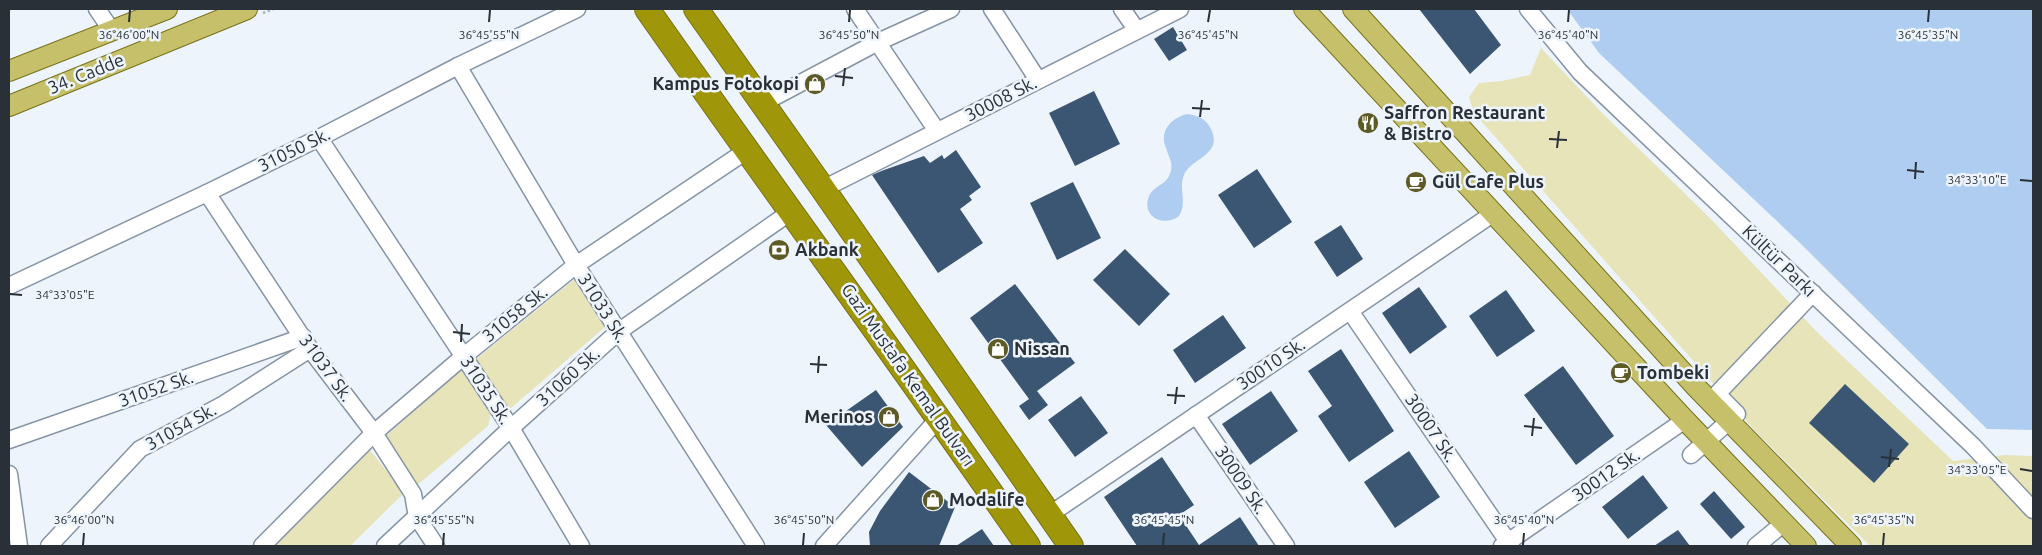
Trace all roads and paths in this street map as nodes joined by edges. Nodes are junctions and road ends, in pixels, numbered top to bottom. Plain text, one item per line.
1 (97, 9) edge
2 (167, 9) edge
3 (247, 9) edge
4 (577, 9) edge
5 (647, 9) edge
6 (696, 9) edge
7 (855, 9) edge
8 (951, 9) edge
9 (992, 9) edge
10 (1122, 9) edge
11 (1180, 9) edge
12 (1304, 9) edge
13 (1353, 9) edge
14 (1528, 9) edge
15 (1136, 29) junction
16 (112, 31) junction
17 (878, 42) junction
18 (458, 66) junction
19 (9, 72) edge
20 (1038, 80) junction
21 (763, 103) junction
22 (9, 106) edge
23 (937, 131) junction
24 (319, 138) junction
25 (746, 151) junction
26 (823, 189) junction
27 (207, 193) junction
28 (792, 211) junction
29 (1494, 214) junction
30 (576, 265) junction
31 (9, 286) edge
32 (1813, 293) junction
33 (1350, 311) junction
34 (618, 332) junction
35 (307, 343) junction
36 (464, 356) junction
37 (1196, 415) junction
38 (939, 418) junction
39 (1686, 420) junction
40 (1729, 422) junction
41 (511, 428) junction
42 (374, 433) junction
43 (9, 440) edge
44 (1706, 441) junction
45 (1691, 456) dead end
46 (9, 474) edge
47 (2033, 510) edge
48 (1049, 515) junction
49 (417, 517) junction
50 (1784, 523) junction
51 (16, 545) edge
52 (1507, 545) edge
53 (49, 546) edge
54 (262, 546) edge
55 (385, 546) edge
56 (436, 546) edge
57 (581, 546) edge
58 (756, 546) edge
59 (824, 546) edge
60 (1028, 546) edge
61 (1071, 546) edge
62 (1286, 546) edge
63 (1756, 546) edge
64 (1806, 546) edge
65 (1851, 546) edge

1 - 16 street
2 - 16 main road, 34. Cadde
3 - 22 main road, 34. Cadde
4 - 18 street, 31050 Sk.
5 - 25 highway, Gazi Mustafa Kemal Bulvarı
6 - 21 highway, Gazi Mustafa Kemal Bulvarı
7 - 17 street
8 - 17 street
9 - 20 street
10 - 15 street
11 - 15 street, 30008 Sk.
12 - 29 main road
13 - 40 main road
14 - 32 street, Kültür Parkı
15 - 20 street, 30008 Sk.
16 - 19 main road, 34. Cadde
17 - 21 street
17 - 23 street
18 - 24 street, 31050 Sk.
18 - 30 street, 31033 Sk.
20 - 23 street, 30008 Sk.
21 - 26 highway, Gazi Mustafa Kemal Bulvarı
23 - 26 street, 30008 Sk.
24 - 27 street, 31050 Sk.
24 - 36 street, 31035 Sk.
25 - 28 highway, Gazi Mustafa Kemal Bulvarı
25 - 30 street, 31058 Sk.
26 - 48 highway, Gazi Mustafa Kemal Bulvarı
27 - 31 street, 31050 Sk.
27 - 35 street, 31037 Sk.
28 - 34 street, 31060 Sk.
28 - 38 highway, Gazi Mustafa Kemal Bulvarı
29 - 33 street, 30010 Sk.
29 - 39 main road
30 - 34 street, 31033 Sk.
30 - 36 street, 31058 Sk.
32 - 40 street
32 - 47 street, Kültür Parkı
33 - 37 street, 30010 Sk.
33 - 52 street, 30007 Sk.
34 - 41 street, 31060 Sk.
34 - 58 street, 31033 Sk.
35 - 42 street, 31037 Sk.
35 - 43 street, 31052 Sk.
35 - 53 street, 31054 Sk.
36 - 41 street, 31035 Sk.
36 - 42 street, 31058 Sk.
37 - 48 street, 30010 Sk.
37 - 62 street, 30009 Sk.
38 - 59 street
38 - 60 highway, Gazi Mustafa Kemal Bulvarı
39 - 44 main road
39 - 52 street, 30012 Sk.
40 - 44 street
40 - 65 main road
41 - 49 street, 31060 Sk.
41 - 57 street, 31035 Sk.
42 - 49 street, 31037 Sk.
42 - 54 street, 31058 Sk.
44 - 45 street
44 - 50 main road
46 - 51 street
48 - 61 highway, Gazi Mustafa Kemal Bulvarı
49 - 55 street, 31060 Sk.
49 - 56 street, 31037 Sk.
50 - 63 street
50 - 64 main road

